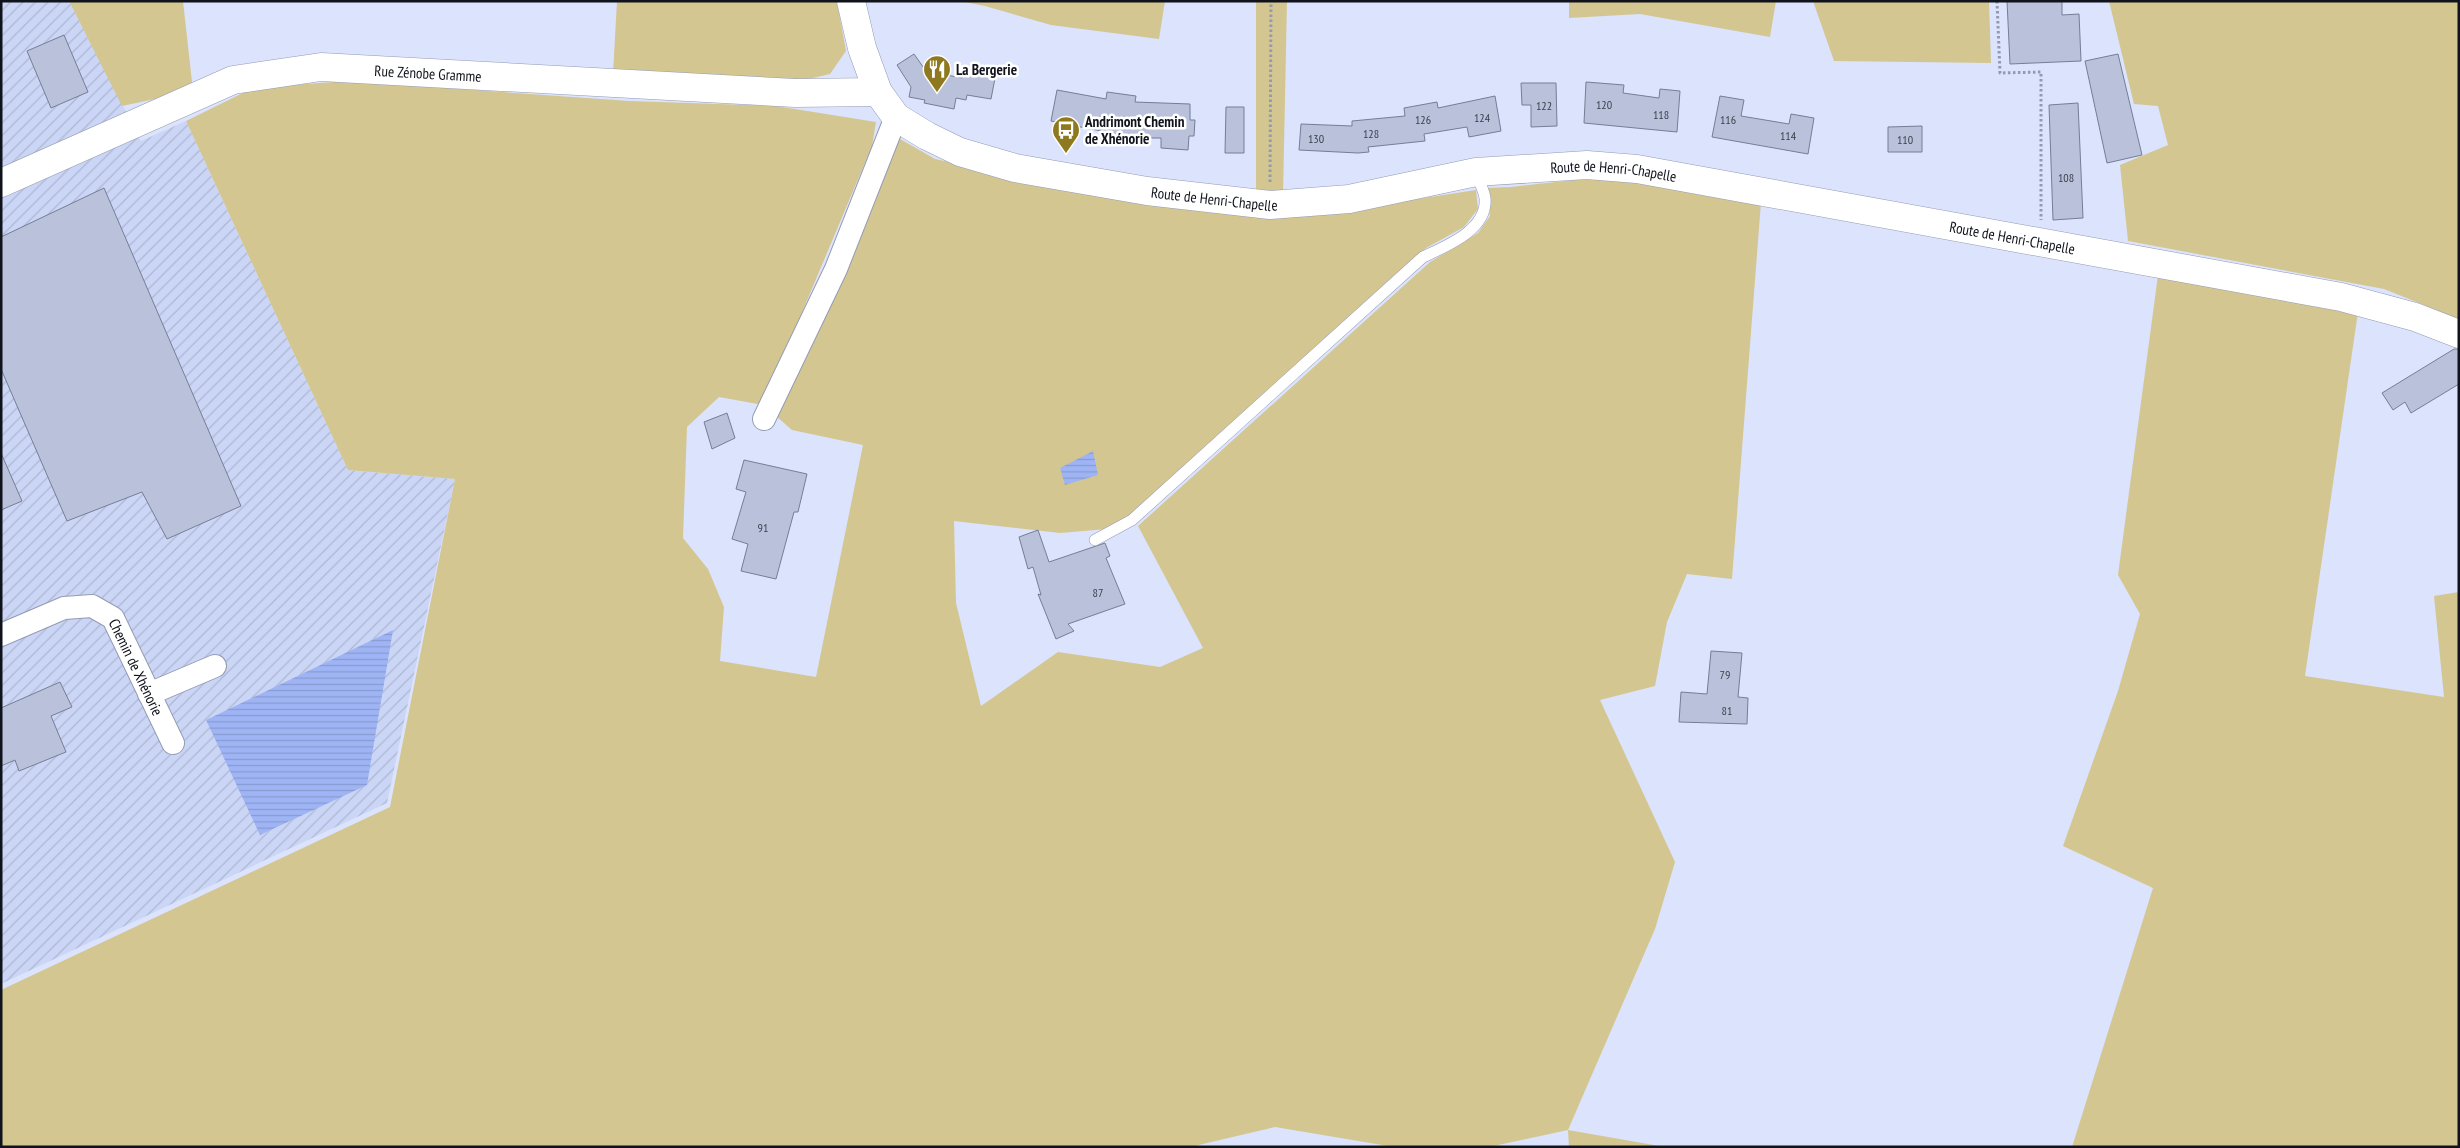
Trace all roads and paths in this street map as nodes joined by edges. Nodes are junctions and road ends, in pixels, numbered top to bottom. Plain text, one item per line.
1 (851, 1) edge
2 (1271, 1) edge
3 (1997, 1) edge
4 (878, 92) junction
5 (896, 117) junction
6 (1476, 172) junction
7 (1, 183) edge
8 (1270, 205) junction
9 (2041, 242) junction
10 (2459, 334) edge
11 (764, 419) dead end
12 (1095, 540) dead end
13 (1, 635) edge
14 (216, 666) dead end
15 (149, 694) junction
16 (173, 744) dead end

1 - 4 street, Route de Henri-Chapelle
2 - 8 path
3 - 9 path
4 - 5 street, Route de Henri-Chapelle
4 - 7 street, Rue Zénobe Gramme
5 - 8 street, Route de Henri-Chapelle
5 - 11 street
6 - 8 street, Route de Henri-Chapelle
6 - 9 street, Route de Henri-Chapelle
6 - 12 lane
9 - 10 street, Route de Henri-Chapelle
13 - 15 street, Chemin de Xhénorie
14 - 15 street
15 - 16 street, Chemin de Xhénorie

